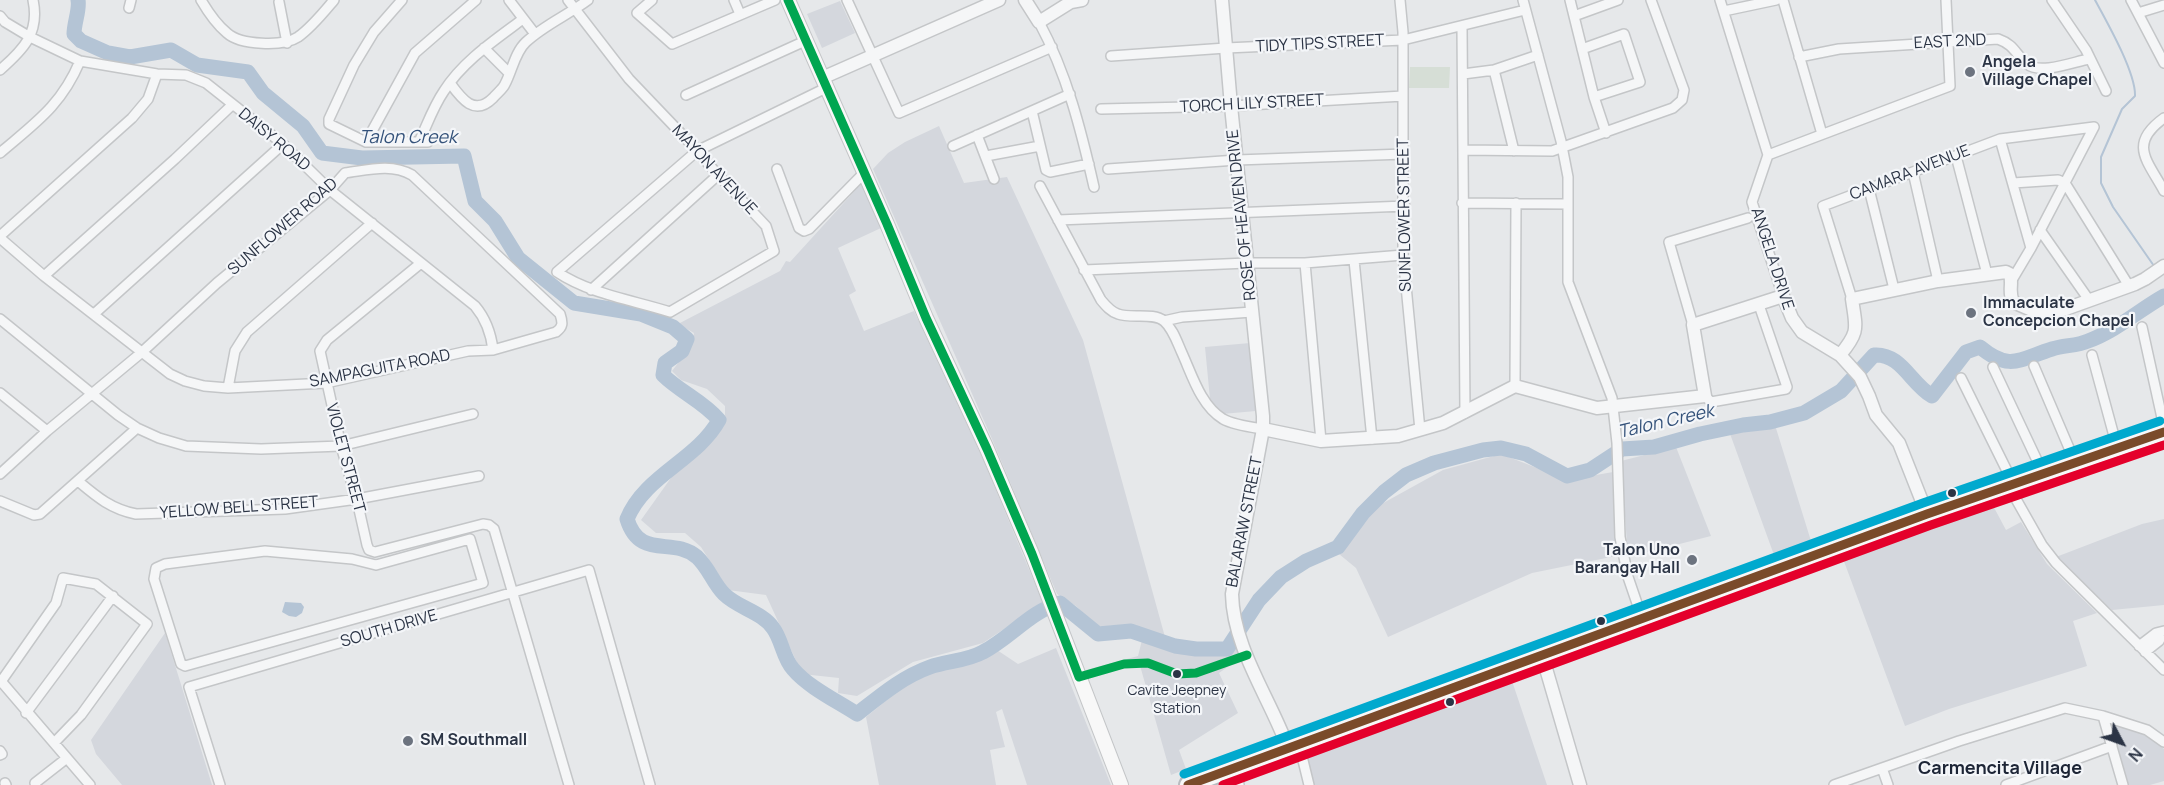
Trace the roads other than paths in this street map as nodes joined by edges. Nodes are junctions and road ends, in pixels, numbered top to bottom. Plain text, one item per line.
1 (33, 0) edge
2 (201, 0) edge
3 (334, 0) edge
4 (402, 0) edge
5 (476, 0) edge
6 (509, 0) edge
7 (568, 0) edge
8 (588, 0) edge
9 (651, 0) edge
10 (734, 0) edge
11 (775, 0) edge
12 (788, 0) edge
13 (847, 0) edge
14 (999, 0) edge
15 (1025, 0) edge
16 (1082, 0) edge
17 (1400, 0) edge
18 (1523, 0) edge
19 (1570, 0) edge
20 (1618, 0) edge
21 (1652, 0) edge
22 (1720, 0) edge
23 (1776, 0) edge
24 (1783, 0) edge
25 (1946, 0) edge
26 (2052, 0) edge
27 (2131, 0) edge
28 (279, 1) edge
29 (1225, 1) edge
30 (2164, 5) edge
31 (576, 9) junction
32 (1525, 10) junction
33 (1724, 11) junction
34 (2138, 13) junction
35 (740, 14) junction
36 (0, 16) edge
37 (1574, 16) junction
38 (523, 19) junction
39 (1039, 22) junction
40 (1462, 27) junction
41 (535, 34) junction
42 (30, 38) junction
43 (1403, 40) junction
44 (805, 41) junction
45 (1947, 42) junction
46 (287, 43) junction
47 (1052, 47) junction
48 (484, 48) junction
49 (1226, 48) junction
50 (1582, 50) junction
51 (872, 55) junction
52 (1538, 55) junction
53 (1111, 56) dead end
54 (1799, 57) junction
55 (2089, 58) junction
56 (80, 61) junction
57 (2164, 63) edge
58 (0, 70) edge
59 (1494, 70) junction
60 (509, 73) junction
61 (157, 74) junction
62 (1463, 74) junction
63 (450, 83) junction
64 (824, 83) junction
65 (2106, 91) dead end
66 (1070, 94) junction
67 (686, 95) dead end
68 (1404, 96) junction
69 (1594, 97) junction
70 (232, 105) junction
71 (1231, 106) junction
72 (1101, 109) dead end
73 (1032, 111) junction
74 (2164, 118) edge
75 (1606, 133) junction
76 (1822, 134) junction
77 (977, 135) junction
78 (2000, 139) junction
79 (366, 142) junction
80 (283, 144) junction
81 (953, 146) dead end
82 (1040, 146) junction
83 (1563, 148) junction
84 (1462, 150) junction
85 (697, 151) junction
86 (1514, 151) junction
87 (0, 153) edge
88 (1404, 154) junction
89 (1768, 155) junction
90 (986, 156) junction
91 (1956, 156) junction
92 (1237, 160) junction
93 (1089, 164) junction
94 (777, 169) dead end
95 (1108, 169) dead end
96 (1913, 172) junction
97 (864, 173) junction
98 (718, 175) junction
99 (994, 179) dead end
100 (2013, 183) junction
101 (2065, 183) junction
102 (1040, 186) dead end
103 (1094, 187) dead end
104 (1869, 189) junction
105 (330, 190) junction
106 (2164, 191) edge
107 (1462, 203) junction
108 (1516, 203) junction
109 (1568, 204) junction
110 (1404, 206) junction
111 (1241, 213) junction
112 (1748, 218) dead end
113 (1058, 220) junction
114 (372, 223) junction
115 (2040, 230) junction
116 (0, 237) edge
117 (2031, 248) junction
118 (1403, 255) junction
119 (1354, 260) junction
120 (422, 263) junction
121 (1246, 263) junction
122 (1305, 263) junction
123 (2164, 266) edge
124 (1084, 270) junction
125 (1987, 274) junction
126 (44, 276) junction
127 (2012, 280) junction
128 (1938, 281) junction
129 (2132, 285) junction
130 (1894, 289) junction
131 (591, 290) junction
132 (1783, 296) junction
133 (1852, 298) junction
134 (2089, 300) junction
135 (1759, 304) junction
136 (1252, 312) junction
137 (94, 314) junction
138 (0, 319) edge
139 (1164, 321) junction
140 (1693, 325) junction
141 (2142, 327) dead end
142 (556, 332) joint
143 (493, 350) junction
144 (141, 353) junction
145 (1840, 355) junction
146 (2092, 355) dead end
147 (2034, 366) dead end
148 (1993, 367) dead end
149 (1961, 378) dead end
150 (326, 383) junction
151 (1515, 386) junction
152 (228, 388) junction
153 (0, 393) edge
154 (93, 394) junction
155 (1705, 396) junction
156 (1614, 407) junction
157 (1465, 413) junction
158 (473, 414) dead end
159 (2164, 427) edge
160 (137, 428) junction
161 (1263, 429) junction
162 (1420, 430) junction
163 (47, 431) junction
164 (2164, 432) edge
165 (1372, 439) junction
166 (1321, 441) junction
167 (341, 446) junction
168 (2117, 447) junction
169 (2075, 462) junction
170 (2043, 473) junction
171 (0, 474) edge
172 (479, 476) dead end
173 (78, 481) junction
174 (2011, 484) junction
175 (357, 499) junction
176 (0, 501) edge
177 (1927, 514) junction
178 (513, 592) junction
179 (113, 596) junction
180 (1642, 618) junction
181 (342, 623) junction
182 (2164, 632) edge
183 (347, 641) junction
184 (2142, 649) junction
185 (1542, 655) junction
186 (2164, 670) edge
187 (0, 682) edge
188 (26, 713) junction
189 (2103, 716) junction
190 (2164, 742) edge
191 (54, 743) junction
192 (1293, 746) junction
193 (2112, 746) junction
194 (67, 758) junction
195 (1237, 767) junction
196 (1882, 768) junction
197 (35, 783) dead end
198 (90, 785) edge
199 (220, 785) edge
200 (569, 785) edge
201 (650, 785) edge
202 (1121, 785) edge
203 (1188, 785) edge
204 (1239, 785) edge
205 (1309, 785) edge
206 (1580, 785) edge
207 (1834, 785) edge
208 (1888, 785) edge
209 (2006, 785) edge
210 (2123, 785) edge

1 - 42 street
2 - 46 street
3 - 46 street
4 - 79 street
5 - 79 street
6 - 38 street
7 - 31 street, MAYON AVENUE
8 - 31 street
9 - 35 street
10 - 35 street
11 - 35 street
12 - 44 main road
13 - 51 street
14 - 51 street
15 - 39 street
16 - 39 street
17 - 43 street, SUNFLOWER STREET
18 - 32 street
19 - 37 street
20 - 37 street
21 - 75 street
22 - 33 street
23 - 33 street
24 - 54 street
25 - 45 street
26 - 55 street
27 - 34 street
28 - 46 street
29 - 49 street, ROSE OF HEAVEN DRIVE
30 - 34 street
31 - 41 street
31 - 85 street, MAYON AVENUE
32 - 40 street, TIDY TIPS STREET
32 - 52 street
33 - 89 street
34 - 57 street
36 - 42 street, DAISY ROAD
37 - 50 street
38 - 41 street
38 - 48 street
39 - 47 street
40 - 43 street, TIDY TIPS STREET
40 - 62 street
41 - 60 street
42 - 56 street, DAISY ROAD
42 - 58 street
43 - 49 street, TIDY TIPS STREET
43 - 68 street, SUNFLOWER STREET
44 - 64 main road
44 - 67 street
45 - 54 street, EAST 2ND
45 - 55 street, EAST 2ND
45 - 76 street
47 - 51 street
47 - 66 street
48 - 60 street
48 - 63 street
49 - 53 street, TIDY TIPS STREET
49 - 71 street, ROSE OF HEAVEN DRIVE
50 - 69 street
50 - 69 street
51 - 64 street
52 - 59 street
52 - 83 street
54 - 76 street
55 - 65 street
56 - 61 street, DAISY ROAD
56 - 87 street
59 - 62 street
59 - 86 street
60 - 63 street
61 - 70 street, DAISY ROAD
61 - 116 street
62 - 84 street
63 - 79 street
64 - 85 street
64 - 97 main road
66 - 73 street
66 - 93 street
68 - 71 street, TORCH LILY STREET
68 - 88 street, SUNFLOWER STREET
69 - 75 street
70 - 80 street, DAISY ROAD
70 - 126 street
71 - 72 street, TORCH LILY STREET
71 - 92 street, ROSE OF HEAVEN DRIVE
73 - 77 street
73 - 82 street
74 - 106 street
75 - 83 street
76 - 89 street
77 - 81 street
77 - 90 street
78 - 91 street, CAMARA AVENUE
78 - 100 street
78 - 101 street, CAMARA AVENUE
80 - 105 street, DAISY ROAD
80 - 137 street
82 - 90 street
82 - 93 street
83 - 86 street
83 - 109 street
84 - 86 street
84 - 107 street
85 - 98 street, MAYON AVENUE
85 - 131 street
88 - 92 street
88 - 110 street, SUNFLOWER STREET
89 - 132 street, ANGELA DRIVE
90 - 99 street
91 - 96 street, CAMARA AVENUE
91 - 125 street
92 - 95 street
92 - 111 street, ROSE OF HEAVEN DRIVE
93 - 103 street
94 - 97 street
96 - 104 street, CAMARA AVENUE
96 - 128 street
97 - 202 main road
98 - 131 street
98 - 131 street, MAYON AVENUE
100 - 101 street
100 - 117 street
101 - 115 street
101 - 129 street
102 - 113 street
104 - 130 street
104 - 133 street, CAMARA AVENUE
105 - 114 street, DAISY ROAD
105 - 142 street, SUNFLOWER ROAD
105 - 144 street, SUNFLOWER ROAD
107 - 108 street
107 - 157 street
108 - 109 street
108 - 151 street
109 - 156 street
110 - 111 street
110 - 118 street, SUNFLOWER STREET
111 - 113 street
111 - 121 street, ROSE OF HEAVEN DRIVE
112 - 140 street
113 - 124 street
114 - 120 street, DAISY ROAD
114 - 152 street
115 - 117 street
115 - 134 street
116 - 126 street, SAMPAGUITA ROAD
117 - 127 street
118 - 119 street
118 - 162 street, SUNFLOWER STREET
119 - 122 street
119 - 165 street
120 - 143 street, DAISY ROAD
120 - 150 street, VIOLET STREET
121 - 122 street
121 - 124 street
121 - 136 street, ROSE OF HEAVEN DRIVE
122 - 166 street
123 - 129 street
124 - 139 street
125 - 127 street
125 - 128 street
126 - 137 street, SAMPAGUITA ROAD
127 - 134 street
128 - 130 street
129 - 134 street
130 - 133 street
132 - 135 street
132 - 145 street, ANGELA DRIVE
133 - 145 street, CAMARA AVENUE
135 - 140 street
135 - 155 street
136 - 139 street
136 - 161 street, ROSE OF HEAVEN DRIVE
137 - 144 street, SAMPAGUITA ROAD
138 - 154 street
139 - 161 street
140 - 155 street
141 - 159 street
142 - 143 street, SAMPAGUITA ROAD
143 - 150 street, SAMPAGUITA ROAD
144 - 152 street, SAMPAGUITA ROAD
144 - 154 street, SUNFLOWER ROAD
145 - 177 street, ANGELA DRIVE
146 - 168 street
147 - 169 street
148 - 170 street
149 - 174 street
150 - 152 street, SAMPAGUITA ROAD
150 - 167 street, VIOLET STREET
151 - 156 street
151 - 157 street
153 - 163 street
154 - 160 street
154 - 163 street, SUNFLOWER ROAD
155 - 156 street
156 - 180 street
157 - 162 street
158 - 167 street
160 - 167 street
160 - 173 street
161 - 166 street
161 - 192 street, BALARAW STREET
162 - 165 street
163 - 171 street, SUNFLOWER ROAD
164 - 168 highway
165 - 166 street
167 - 175 street, VIOLET STREET
168 - 169 highway
169 - 170 highway
170 - 174 highway
172 - 175 street, YELLOW BELL STREET
173 - 175 street, YELLOW BELL STREET
173 - 176 street
174 - 177 highway
174 - 184 street
175 - 178 street, VIOLET STREET
177 - 180 highway
178 - 183 street, SOUTH DRIVE
178 - 200 street
178 - 201 street, SOUTH DRIVE
179 - 187 street
179 - 188 street
179 - 191 street
180 - 185 highway
181 - 181 street
181 - 183 street
182 - 184 street
183 - 199 street, SOUTH DRIVE
184 - 186 street
185 - 192 highway
185 - 206 street
187 - 188 street
188 - 191 street
189 - 190 street
189 - 193 street
189 - 196 street
191 - 194 street
192 - 195 highway
192 - 205 street
193 - 209 street
193 - 210 street
194 - 197 street
194 - 198 street
195 - 203 highway
195 - 204 street
196 - 207 street
196 - 208 street

